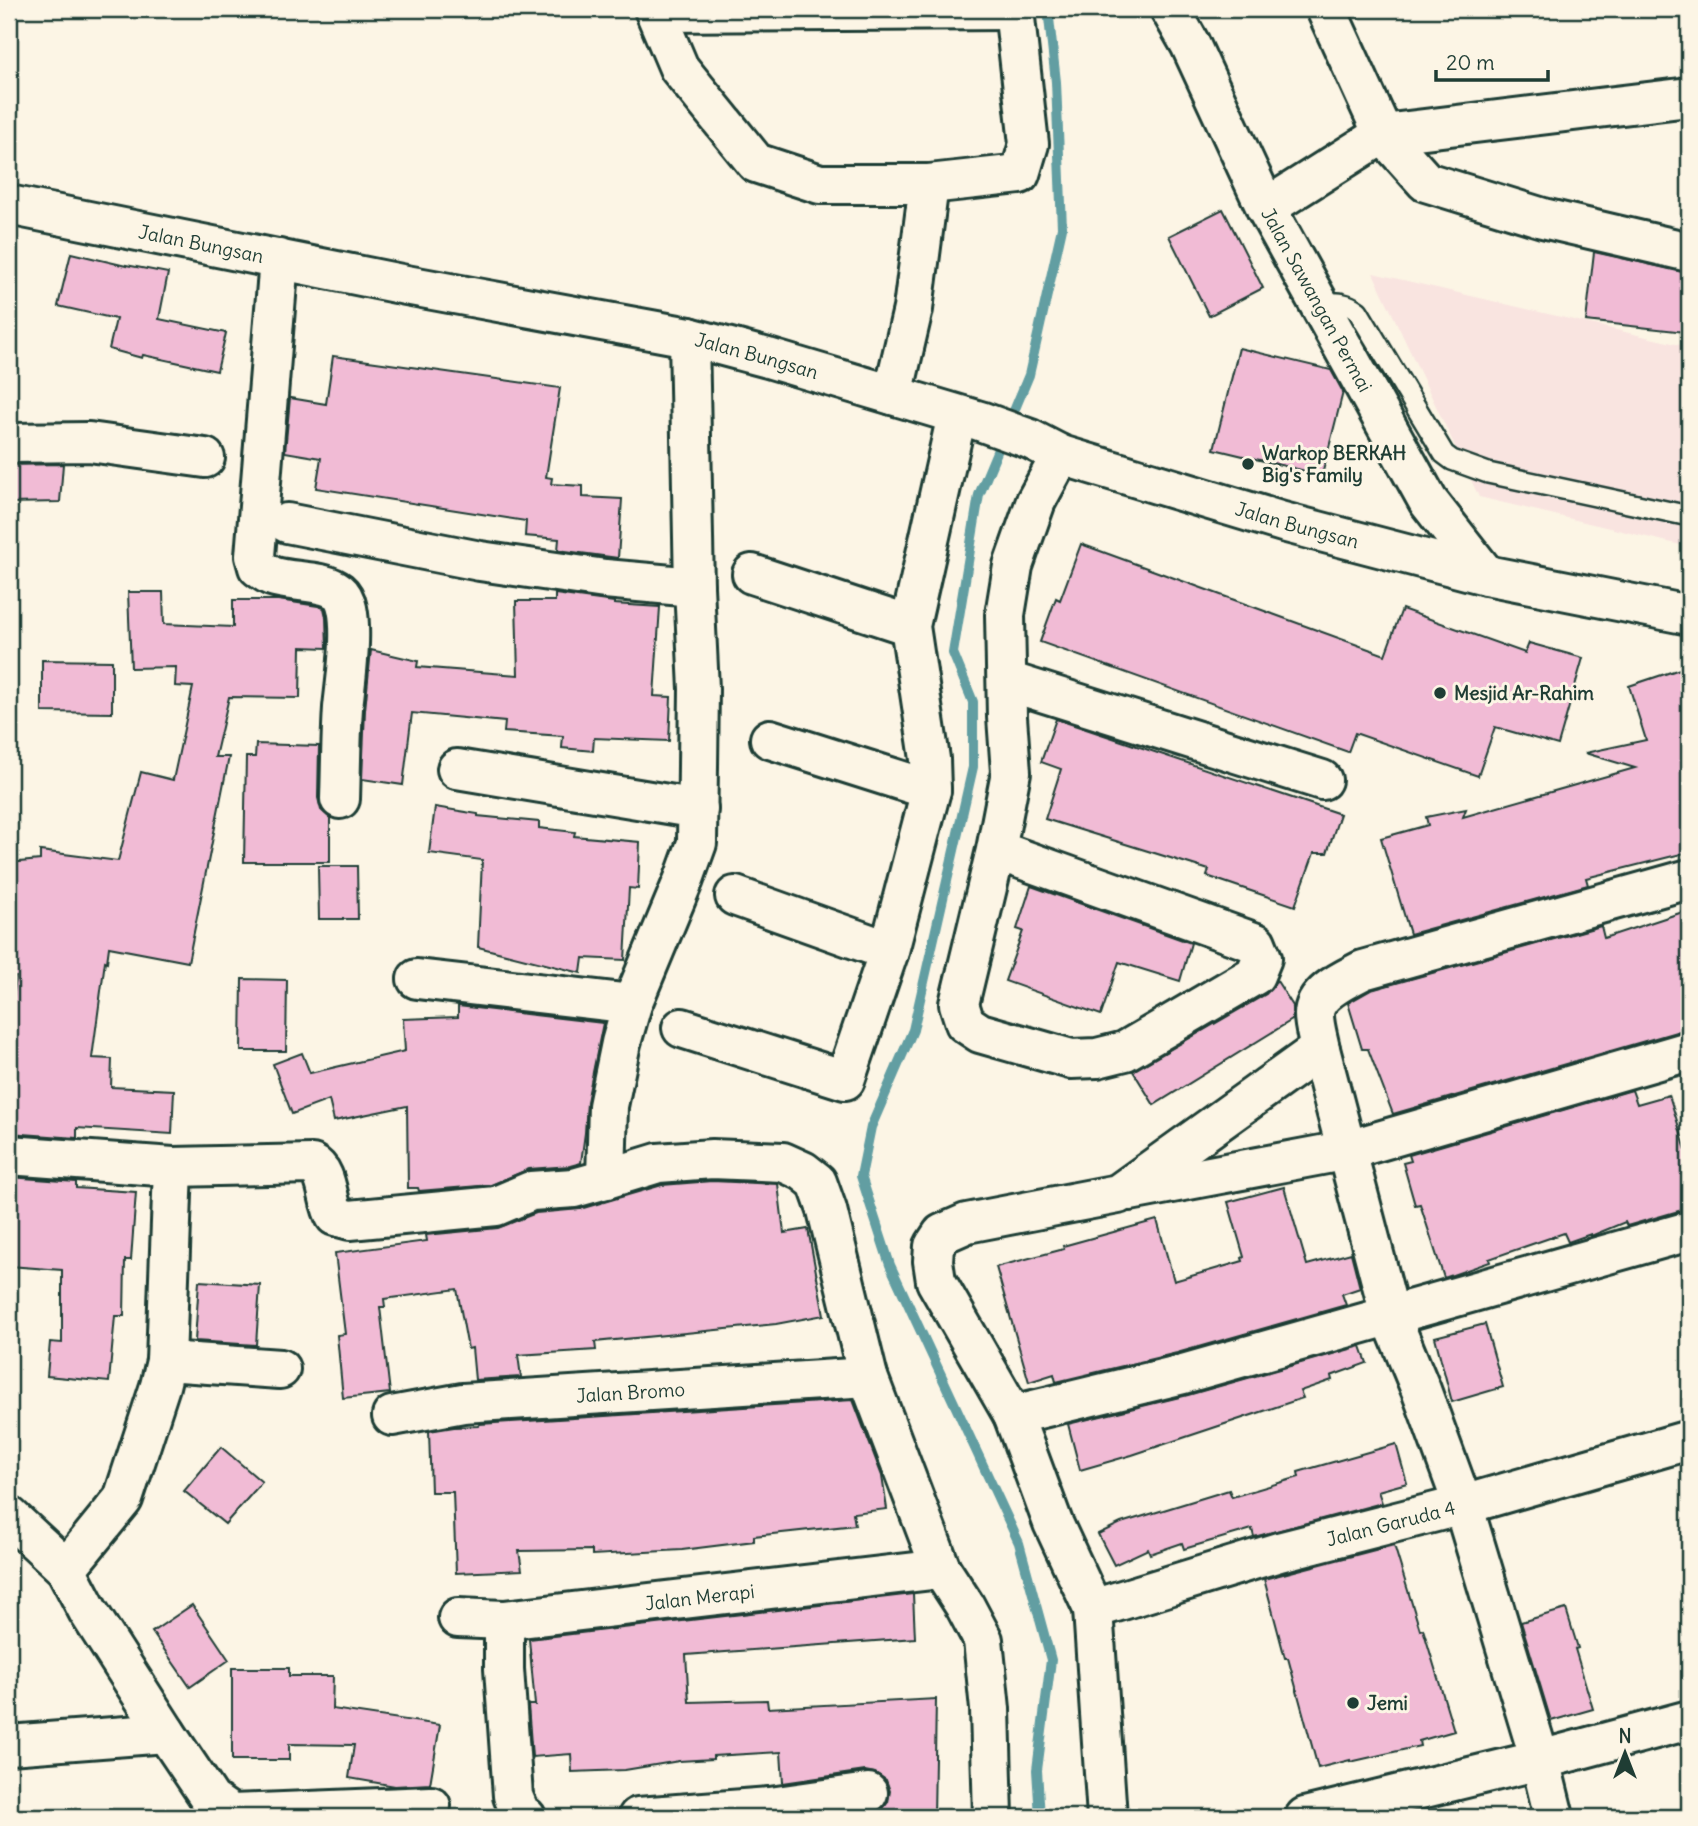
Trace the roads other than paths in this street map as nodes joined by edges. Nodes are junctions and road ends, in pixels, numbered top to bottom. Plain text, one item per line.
1 (1014, 9) edge
2 (1170, 9) edge
3 (1326, 9) edge
4 (655, 10) edge
5 (1689, 97) edge
6 (1382, 134) junction
7 (929, 184) junction
8 (9, 205) edge
9 (1266, 208) junction
10 (1689, 252) edge
11 (279, 259) junction
12 (1319, 303) junction
13 (689, 337) junction
14 (893, 395) junction
15 (968, 418) junction
16 (9, 443) edge
17 (1046, 447) junction
18 (205, 458) dead end
19 (1689, 516) edge
20 (287, 523) dead end
21 (752, 574) dead end
22 (1486, 575) junction
23 (694, 587) junction
24 (1689, 615) edge
25 (910, 626) junction
26 (1007, 681) junction
27 (770, 739) dead end
28 (457, 769) dead end
29 (1322, 780) dead end
30 (931, 790) junction
31 (340, 799) dead end
32 (698, 809) junction
33 (996, 850) junction
34 (1689, 879) edge
35 (735, 896) dead end
36 (888, 951) junction
37 (418, 979) dead end
38 (632, 1004) junction
39 (682, 1028) dead end
40 (1320, 1049) junction
41 (1689, 1051) edge
42 (1348, 1150) junction
43 (9, 1155) edge
44 (173, 1167) junction
45 (606, 1179) junction
46 (1118, 1194) junction
47 (1689, 1231) edge
48 (1390, 1315) junction
49 (166, 1361) junction
50 (280, 1369) dead end
51 (868, 1377) junction
52 (1013, 1415) junction
53 (392, 1416) dead end
54 (1689, 1440) edge
55 (1463, 1506) junction
56 (9, 1516) edge
57 (66, 1569) junction
58 (941, 1569) junction
59 (1093, 1609) junction
60 (458, 1618) dead end
61 (503, 1620) junction
62 (1689, 1720) edge
63 (166, 1732) junction
64 (9, 1745) edge
65 (1540, 1760) junction
66 (868, 1793) dead end
67 (431, 1806) dead end
68 (771, 1812) edge
69 (231, 1816) edge
70 (526, 1817) edge
71 (638, 1817) edge
72 (993, 1817) edge
73 (1107, 1817) edge
74 (1305, 1817) edge
75 (1554, 1817) edge

1 - 4 street
1 - 7 street
2 - 9 street, Jalan Sawangan Permai
3 - 6 street
4 - 7 street
5 - 6 street
6 - 9 street
6 - 10 street
7 - 14 street
8 - 11 street, Jalan Bungsan
9 - 12 street, Jalan Sawangan Permai
11 - 13 street, Jalan Bungsan
11 - 31 street
12 - 19 lane
12 - 22 street, Jalan Sawangan Permai
13 - 14 street, Jalan Bungsan
13 - 23 street
14 - 15 street, Jalan Bungsan
15 - 17 street, Jalan Bungsan
15 - 25 street
16 - 18 street
17 - 22 street, Jalan Bungsan
17 - 26 street
20 - 23 street
21 - 25 street
22 - 24 street, Jalan Bungsan
23 - 32 street
25 - 30 street
26 - 29 street
26 - 33 street
27 - 30 street
28 - 32 street
30 - 36 street
32 - 38 street
33 - 33 street
34 - 40 street
35 - 36 street
36 - 39 street
37 - 38 street
38 - 45 street
40 - 42 street
40 - 46 street
41 - 42 street
42 - 46 street
42 - 48 street
43 - 44 street
44 - 45 street
44 - 49 street
45 - 51 street
46 - 52 street
47 - 48 street
48 - 52 street
48 - 55 street
49 - 50 street
49 - 57 street
51 - 53 street, Jalan Bromo
51 - 58 street
52 - 59 street
54 - 55 street, Jalan Garuda 4
55 - 59 street, Jalan Garuda 4
55 - 65 street
56 - 57 street
57 - 63 street
58 - 61 street, Jalan Merapi
58 - 72 street
59 - 73 street
60 - 61 street, Jalan Merapi
61 - 70 street
62 - 65 street
63 - 64 street
63 - 69 street
65 - 74 street
65 - 75 street
66 - 68 street
67 - 69 street
68 - 71 street

